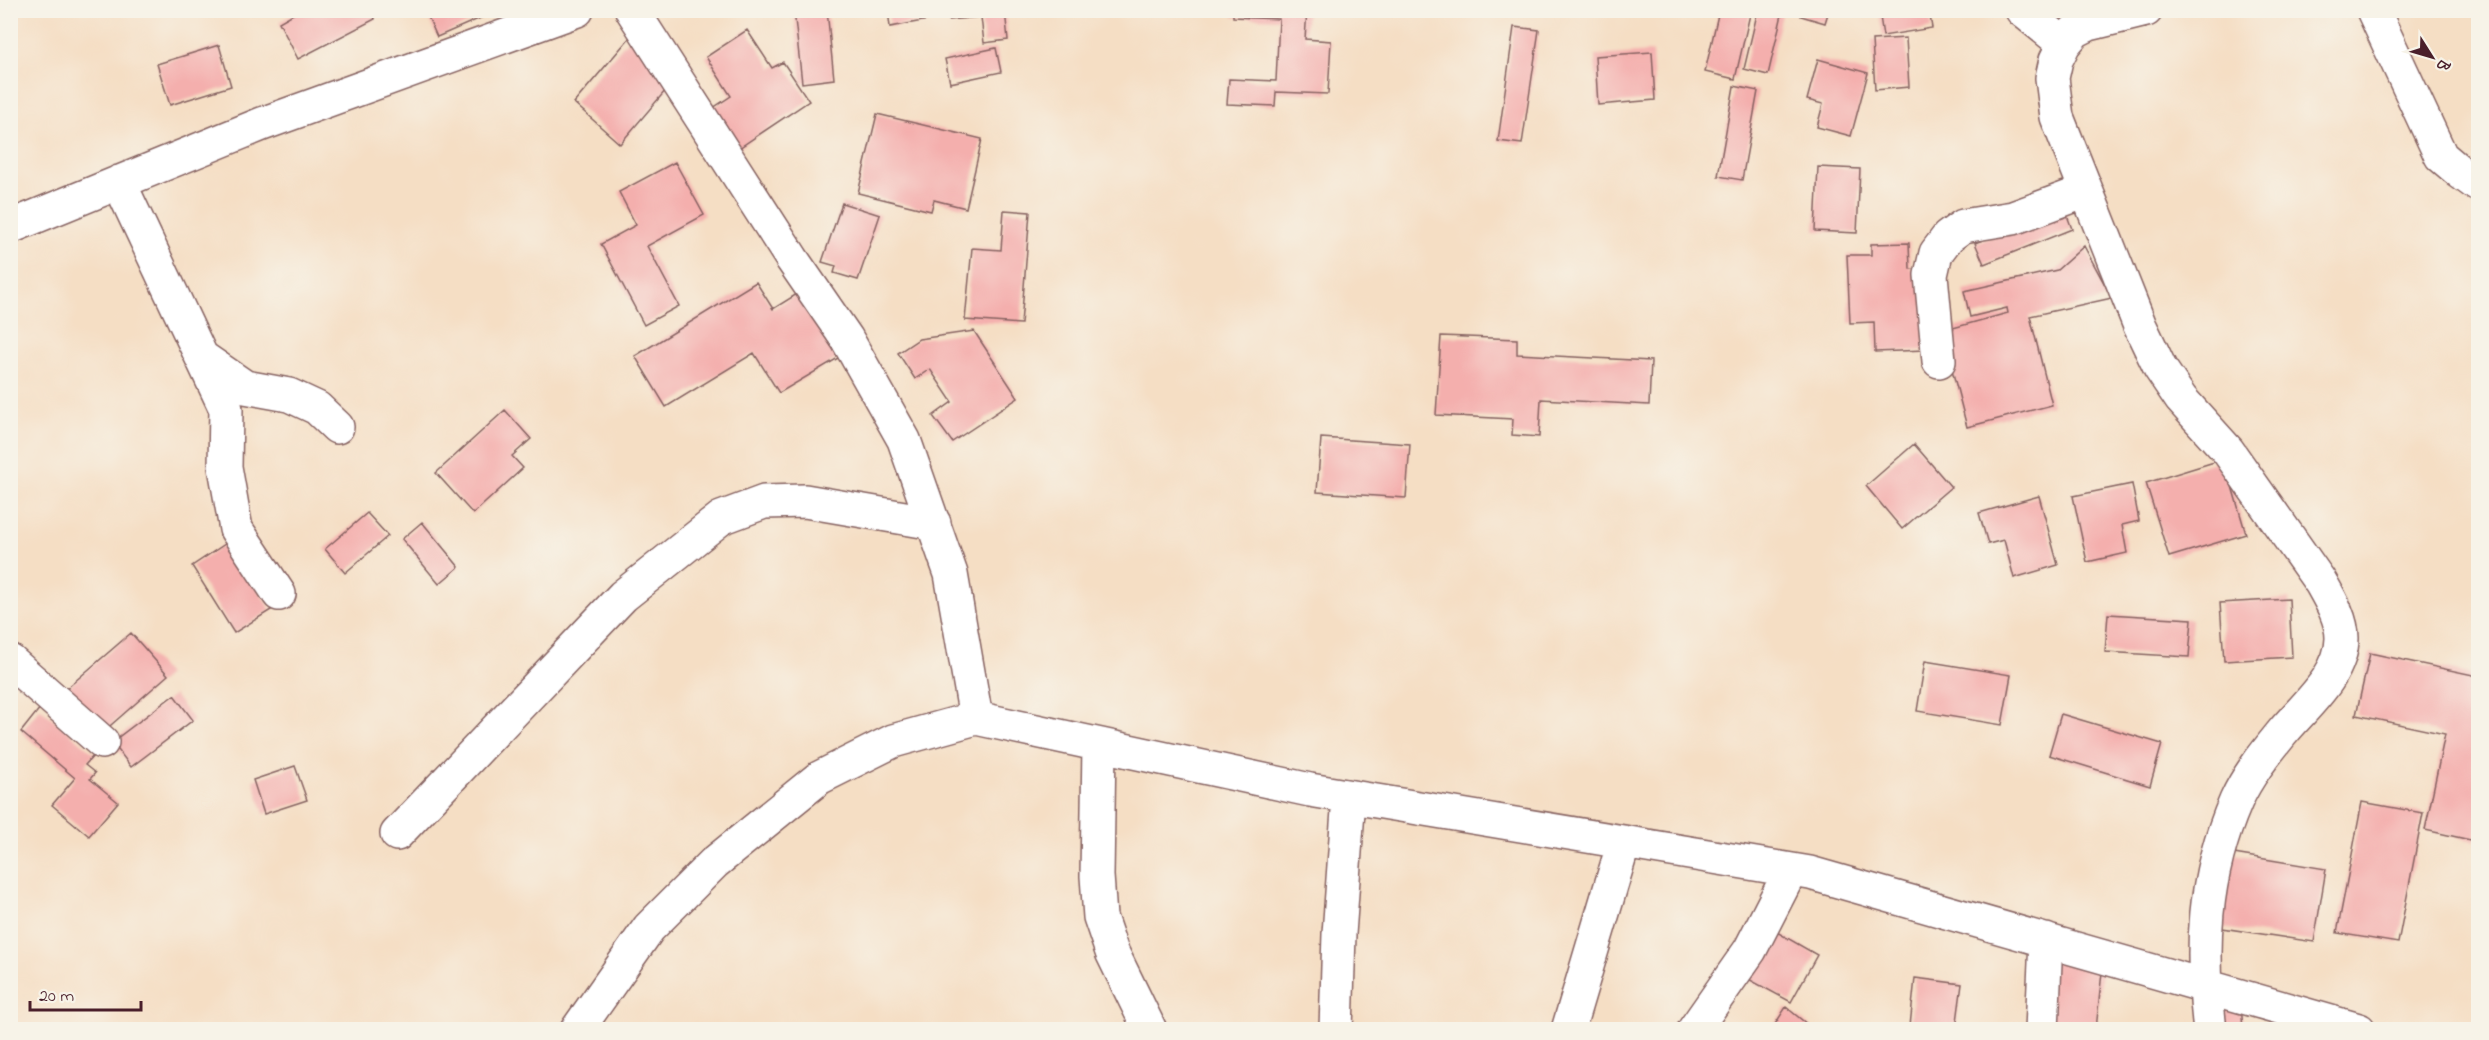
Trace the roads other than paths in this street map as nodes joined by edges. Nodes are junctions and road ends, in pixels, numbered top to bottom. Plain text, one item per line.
1 (632, 10) edge
2 (2022, 10) edge
3 (2146, 10) edge
4 (2373, 10) edge
5 (562, 13) edge
6 (2064, 44) junction
7 (119, 182) junction
8 (2478, 185) edge
9 (2086, 191) junction
10 (10, 227) edge
11 (201, 357) junction
12 (1939, 361) dead end
13 (337, 427) dead end
14 (934, 523) junction
15 (279, 594) dead end
16 (10, 661) edge
17 (976, 718) junction
18 (102, 742) dead end
19 (1099, 745) junction
20 (1349, 797) junction
21 (397, 834) dead end
22 (1624, 842) junction
23 (1791, 870) junction
24 (2046, 940) junction
25 (2205, 985) junction
26 (577, 1029) edge
27 (1150, 1029) edge
28 (1336, 1029) edge
29 (1568, 1029) edge
30 (1694, 1029) edge
31 (2042, 1029) edge
32 (2210, 1029) edge
33 (2359, 1029) edge

1 - 14 street
2 - 6 street
3 - 6 street
4 - 8 street
5 - 7 street
6 - 9 street
7 - 10 street
7 - 11 street
9 - 12 street
9 - 25 street
11 - 13 street
11 - 15 street
14 - 17 street
14 - 21 street
16 - 18 street
17 - 19 street
17 - 26 street
19 - 20 street
19 - 27 street
20 - 22 street
20 - 28 street
22 - 23 street
22 - 29 street
23 - 24 street
23 - 30 street
24 - 25 street
24 - 31 street
25 - 32 street
25 - 33 street

